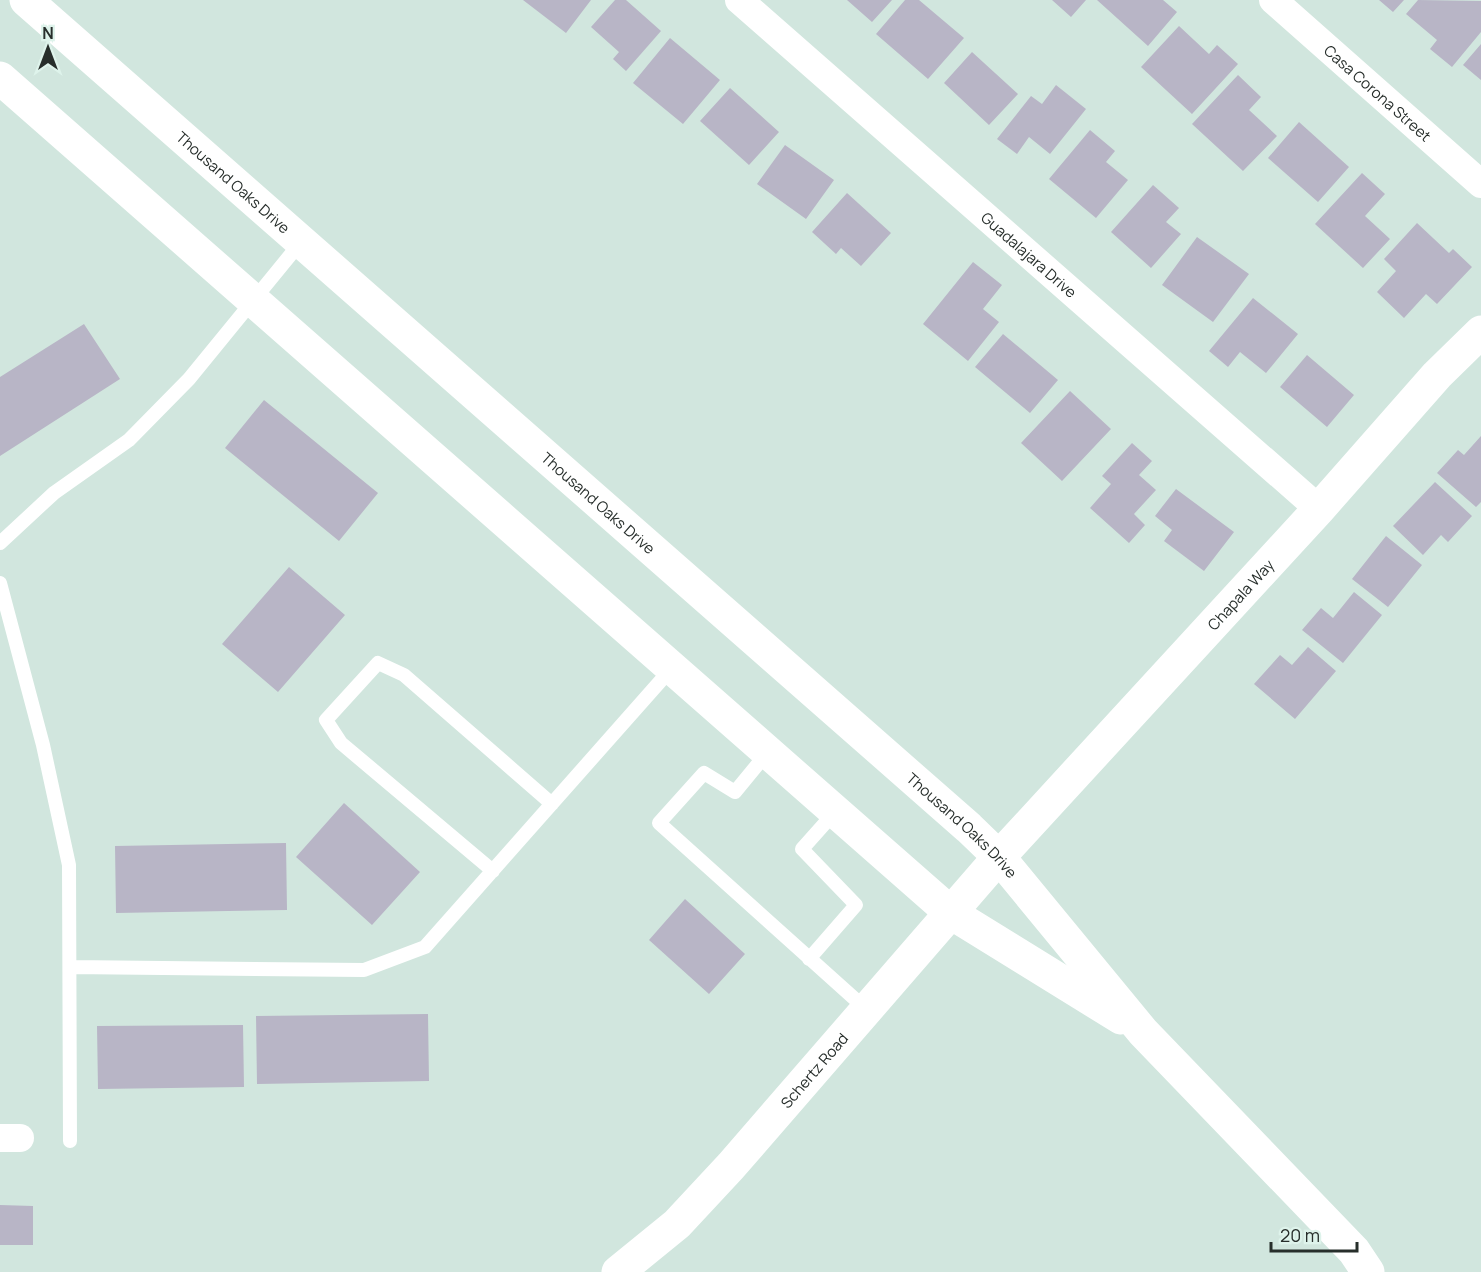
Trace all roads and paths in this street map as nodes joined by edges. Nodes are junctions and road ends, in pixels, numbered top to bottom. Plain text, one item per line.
1 (26, 0) edge
2 (739, 0) edge
3 (1273, 0) edge
4 (0, 78) edge
5 (1481, 184) edge
6 (301, 242) junction
7 (253, 300) junction
8 (1481, 333) edge
9 (1319, 509) junction
10 (0, 543) edge
11 (0, 583) edge
12 (672, 668) junction
13 (767, 753) junction
14 (552, 804) junction
15 (835, 812) junction
16 (999, 857) junction
17 (493, 871) junction
18 (951, 913) junction
19 (809, 959) junction
20 (70, 967) junction
21 (867, 1010) junction
22 (1143, 1032) junction
23 (70, 1141) dead end
24 (618, 1272) edge
25 (1368, 1272) edge

1 - 6 main road, Thousand Oaks Drive
2 - 9 street, Guadalajara Drive
3 - 5 street, Casa Corona Street
4 - 7 main road, Thousand Oaks Drive
6 - 7 lane
6 - 16 main road, Thousand Oaks Drive
7 - 10 lane
7 - 12 main road, Thousand Oaks Drive
8 - 9 main road, Chapala Way
9 - 16 main road, Chapala Way
11 - 20 lane
12 - 13 main road, Thousand Oaks Drive
12 - 14 lane
13 - 15 main road, Thousand Oaks Drive
13 - 19 lane
14 - 17 lane
14 - 17 lane
15 - 18 main road, Thousand Oaks Drive
15 - 19 lane
16 - 18 main road, Schertz Road
16 - 22 main road, Thousand Oaks Drive
17 - 20 lane
18 - 21 main road, Schertz Road
18 - 22 main road, Thousand Oaks Drive
19 - 21 lane
20 - 23 lane
21 - 24 main road, Schertz Road
22 - 25 main road, Thousand Oaks Drive

